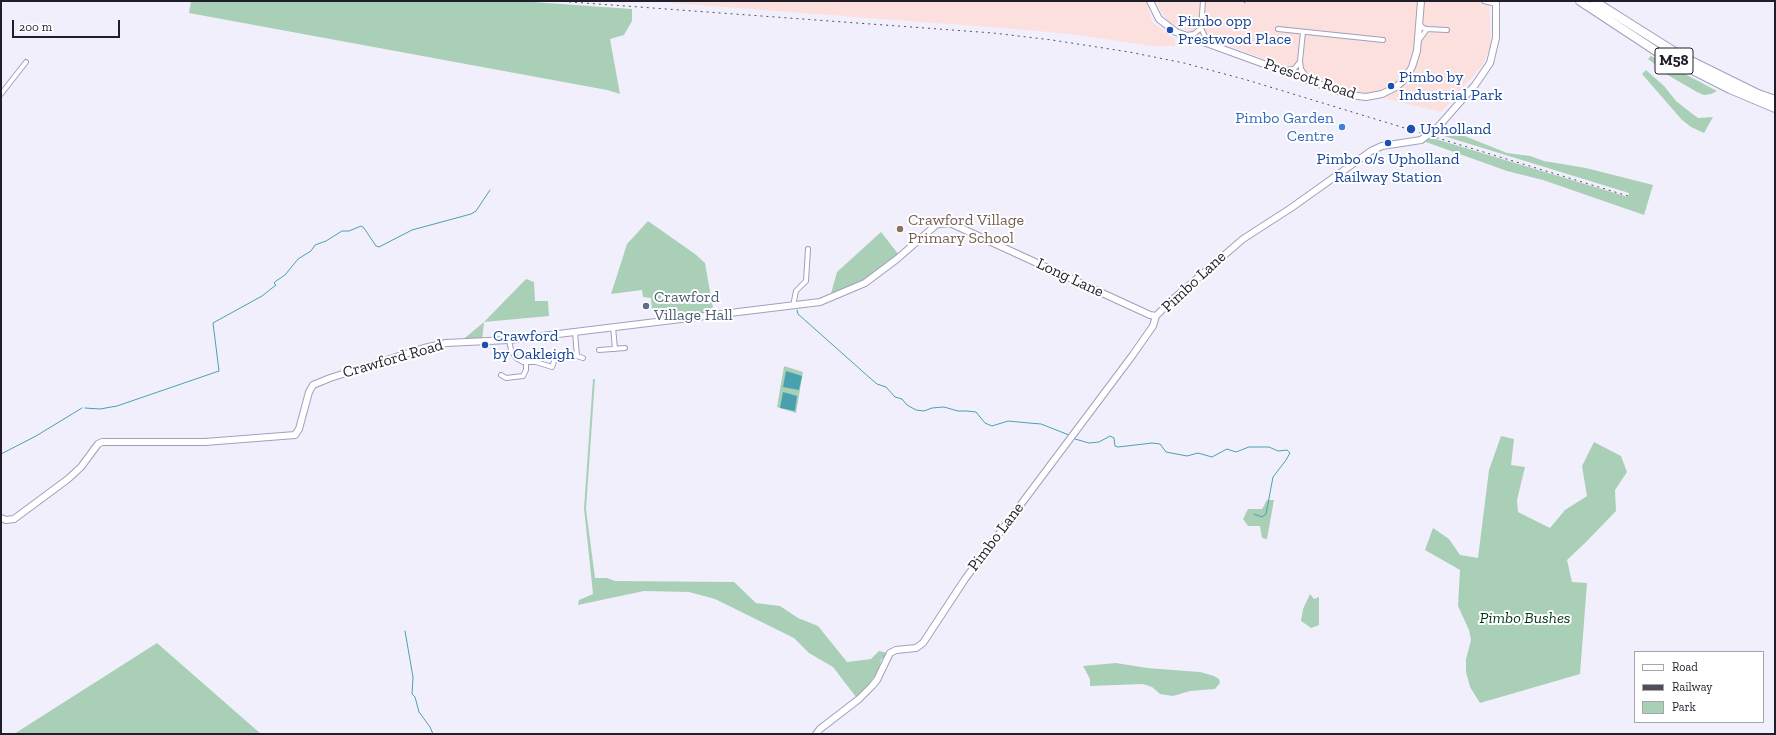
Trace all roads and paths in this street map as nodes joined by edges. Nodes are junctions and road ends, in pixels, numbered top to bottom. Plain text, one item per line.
1 (1150, 1) edge
2 (1203, 1) edge
3 (1421, 1) edge
4 (1484, 1) edge
5 (1580, 1) edge
6 (1594, 1) edge
7 (1496, 2) edge
8 (1419, 22) junction
9 (1201, 28) junction
10 (1278, 29) dead end
11 (1426, 29) junction
12 (1447, 30) dead end
13 (1303, 32) junction
14 (1182, 34) junction
15 (1383, 40) dead end
16 (1208, 44) junction
17 (1417, 44) junction
18 (1300, 61) junction
19 (26, 62) dead end
20 (1275, 68) junction
21 (1312, 81) junction
22 (1, 94) edge
23 (1775, 100) edge
24 (1775, 108) edge
25 (939, 224) joint
26 (808, 249) dead end
27 (793, 306) junction
28 (1156, 316) junction
29 (613, 327) junction
30 (575, 332) junction
31 (509, 340) junction
32 (625, 348) dead end
33 (615, 349) junction
34 (598, 350) dead end
35 (556, 356) dead end
36 (583, 358) dead end
37 (526, 362) junction
38 (502, 375) dead end
39 (1, 518) edge
40 (816, 734) edge

1 - 14 street, Prescott Road
2 - 9 street
3 - 8 street, Prescott Road
4 - 7 street
5 - 24 highway, M58
6 - 23 highway, M58
7 - 28 street, Pimbo Lane, bridge
8 - 11 street
8 - 17 street, Prescott Road
9 - 14 street
9 - 16 street
10 - 13 street
11 - 12 street
11 - 17 street
13 - 15 street
13 - 18 street
14 - 16 street, Prescott Road
16 - 20 street, Prescott Road
17 - 21 street, Prescott Road
18 - 20 street
18 - 21 street
19 - 22 street
20 - 21 street, Prescott Road
25 - 27 street, Crawford Road
25 - 28 street, Long Lane
26 - 27 street
27 - 29 street, Crawford Road
28 - 40 street, Pimbo Lane
29 - 30 street, Crawford Road
29 - 33 street
30 - 31 street, Crawford Road
30 - 36 street
31 - 37 street
31 - 39 street, Crawford Road
32 - 33 street
33 - 34 street
35 - 37 street
37 - 38 street

